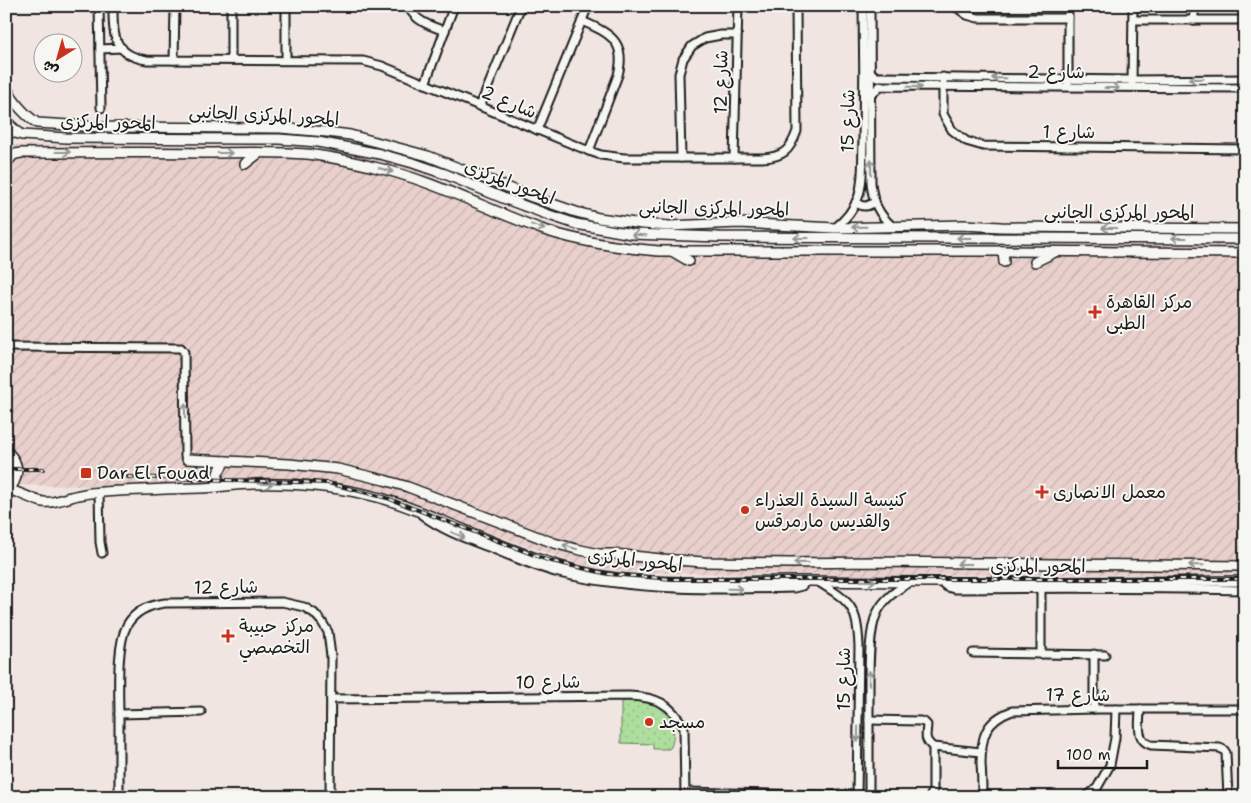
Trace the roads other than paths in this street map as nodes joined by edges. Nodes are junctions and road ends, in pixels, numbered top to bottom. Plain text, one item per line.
1 (100, 6) edge
2 (113, 6) edge
3 (175, 6) edge
4 (231, 6) edge
5 (286, 6) edge
6 (408, 6) edge
7 (454, 6) edge
8 (521, 6) edge
9 (588, 6) edge
10 (738, 6) edge
11 (796, 6) edge
12 (863, 6) edge
13 (870, 6) edge
14 (955, 6) edge
15 (1068, 6) edge
16 (1133, 6) edge
17 (1194, 6) edge
18 (1068, 18) junction
19 (582, 20) junction
20 (1133, 20) junction
21 (1194, 20) junction
22 (1245, 20) edge
23 (445, 31) junction
24 (737, 35) junction
25 (122, 48) junction
26 (100, 49) junction
27 (867, 51) junction
28 (174, 60) junction
29 (231, 60) junction
30 (286, 60) junction
31 (870, 72) junction
32 (943, 77) junction
33 (1068, 79) junction
34 (1245, 79) edge
35 (1132, 80) junction
36 (425, 84) junction
37 (6, 85) edge
38 (943, 87) junction
39 (1068, 88) junction
40 (1132, 88) junction
41 (1245, 88) edge
42 (870, 96) junction
43 (480, 106) junction
44 (101, 108) dead end
45 (6, 118) edge
46 (101, 127) junction
47 (235, 128) junction
48 (6, 130) edge
49 (537, 130) junction
50 (22, 135) junction
51 (85, 138) junction
52 (251, 139) junction
53 (1245, 148) edge
54 (589, 152) junction
55 (259, 153) junction
56 (10, 155) edge
57 (681, 158) junction
58 (734, 158) junction
59 (6, 164) edge
60 (245, 164) dead end
61 (469, 184) junction
62 (503, 198) junction
63 (875, 201) junction
64 (856, 202) junction
65 (483, 206) junction
66 (516, 219) junction
67 (739, 223) junction
68 (893, 226) junction
69 (986, 226) junction
70 (835, 228) junction
71 (1245, 229) edge
72 (701, 237) junction
73 (1002, 238) junction
74 (1198, 238) junction
75 (1241, 239) edge
76 (671, 251) junction
77 (1003, 251) junction
78 (1056, 252) junction
79 (1193, 252) junction
80 (1208, 252) junction
81 (1245, 252) edge
82 (689, 261) dead end
83 (1004, 262) dead end
84 (1035, 262) dead end
85 (1192, 263) dead end
86 (6, 347) edge
87 (7, 451) edge
88 (187, 459) joint
89 (225, 461) junction
90 (217, 487) junction
91 (99, 492) junction
92 (7, 493) edge
93 (102, 553) dead end
94 (933, 554) dead end
95 (933, 564) junction
96 (994, 564) junction
97 (1245, 566) edge
98 (812, 581) junction
99 (1245, 581) edge
100 (910, 582) junction
101 (941, 582) junction
102 (996, 582) junction
103 (1041, 588) junction
104 (1245, 590) edge
105 (973, 653) dead end
106 (1041, 654) junction
107 (1094, 654) junction
108 (1104, 655) dead end
109 (331, 699) junction
110 (1094, 709) junction
111 (1116, 709) junction
112 (1140, 709) junction
113 (1245, 710) edge
114 (201, 712) dead end
115 (119, 714) junction
116 (869, 720) junction
117 (933, 746) junction
118 (981, 752) junction
119 (685, 794) edge
120 (857, 796) edge
121 (119, 797) edge
122 (330, 797) edge
123 (869, 797) edge
124 (930, 797) edge
125 (982, 797) edge
126 (1086, 797) edge
127 (1228, 797) edge

1 - 26 street
2 - 25 street
3 - 28 street
4 - 29 street
5 - 30 street
6 - 23 street
7 - 23 street
8 - 43 street
9 - 19 street
10 - 24 street, شارع 12
11 - 58 street, شارع 2
12 - 27 street, شارع 15
13 - 27 street, شارع 15
14 - 18 street
15 - 18 street
16 - 20 street
17 - 21 street
18 - 33 street
19 - 49 street
19 - 54 street
20 - 21 street
20 - 35 street
21 - 22 street
23 - 36 street
24 - 57 street
24 - 58 street, شارع 12
25 - 26 street
25 - 28 street, شارع 2
26 - 44 street
27 - 31 street, شارع 15
27 - 64 street, شارع 15
28 - 29 street, شارع 2
29 - 30 street, شارع 2
30 - 36 street, شارع 2
31 - 32 street, شارع 2
31 - 42 street, شارع 15
33 -> 32 street, شارع 2
32 - 38 street, شارع 1
33 - 35 street, شارع 2
33 - 39 street
34 -> 35 street, شارع 2
35 - 40 street
36 - 43 street, شارع 2
37 - 46 main road, المحور المركزى الجانبى
38 - 39 street, شارع 2
42 -> 38 street, شارع 2
38 - 53 street, شارع 1
39 -> 40 street, شارع 2
40 - 41 street, شارع 2
63 -> 42 street, شارع 15
43 - 49 street, شارع 2
45 - 50 street
46 - 47 main road, المحور المركزى الجانبى
46 - 51 main road
47 - 52 main road
47 - 67 main road, المحور المركزى الجانبى
48 - 50 main road, المحور المركزى
49 - 54 street, شارع 2
50 - 51 main road, المحور المركزى
51 - 52 main road, المحور المركزى
52 - 61 main road, المحور المركزى
54 - 57 street, شارع 2
56 -> 55 main road, المحور المركزى
55 - 60 main road
55 -> 65 main road, المحور المركزى
56 - 59 main road
57 - 58 street, شارع 2
61 - 62 main road, المحور المركزى
61 - 65 main road
62 - 66 main road
72 -> 62 main road, المحور المركزى
63 - 64 street
63 - 68 street, شارع 15
64 - 70 street, شارع 15
65 - 66 main road, المحور المركزى
66 -> 76 main road, المحور المركزى
67 - 70 main road, المحور المركزى الجانبى
67 - 72 main road
68 - 69 main road, المحور المركزى الجانبى
68 -> 70 main road, المحور المركزى الجانبى
71 -> 69 main road, المحور المركزى الجانبى
69 - 73 main road
73 -> 72 main road, المحور المركزى
74 -> 73 main road, المحور المركزى
74 - 75 main road, المحور المركزى
74 - 80 main road
75 - 81 main road
76 - 77 main road, المحور المركزى
76 - 82 main road
77 - 78 main road, المحور المركزى
77 - 83 main road
78 - 79 main road, المحور المركزى
78 - 84 main road
79 - 80 main road, المحور المركزى
79 - 85 main road
80 - 81 main road, المحور المركزى
88 -> 86 street
87 - 92 main road
88 - 89 main road, المحور المركزى
89 - 90 main road
95 -> 89 main road, المحور المركزى
90 - 91 main road, المحور المركزى
90 -> 98 main road, المحور المركزى
91 - 92 main road, المحور المركزى
91 - 93 street
94 - 95 main road
96 -> 95 main road, المحور المركزى
97 -> 96 main road, المحور المركزى
96 - 102 main road
98 -> 100 main road, المحور المركزى
98 -> 120 street, شارع 15
99 - 102 main road, المحور المركزى
100 - 101 main road, المحور المركزى
116 -> 100 street, شارع 15
101 - 102 main road, المحور المركزى
101 - 103 street
103 - 104 street
103 - 106 street
105 - 106 street
106 - 107 street
107 - 108 street
107 - 110 street
109 - 115 street, شارع 12
109 - 119 street, شارع 10
109 - 122 street, شارع 12
110 - 111 street, شارع 17
110 - 118 street, شارع 17
111 - 112 street, شارع 17
111 - 126 street
112 - 113 street, شارع 17
112 - 127 street
114 - 115 street
115 - 121 street, شارع 12
116 - 117 street
116 - 123 street, شارع 15
117 - 118 street
117 - 124 street
118 - 125 street, شارع 17
119 - 120 street

